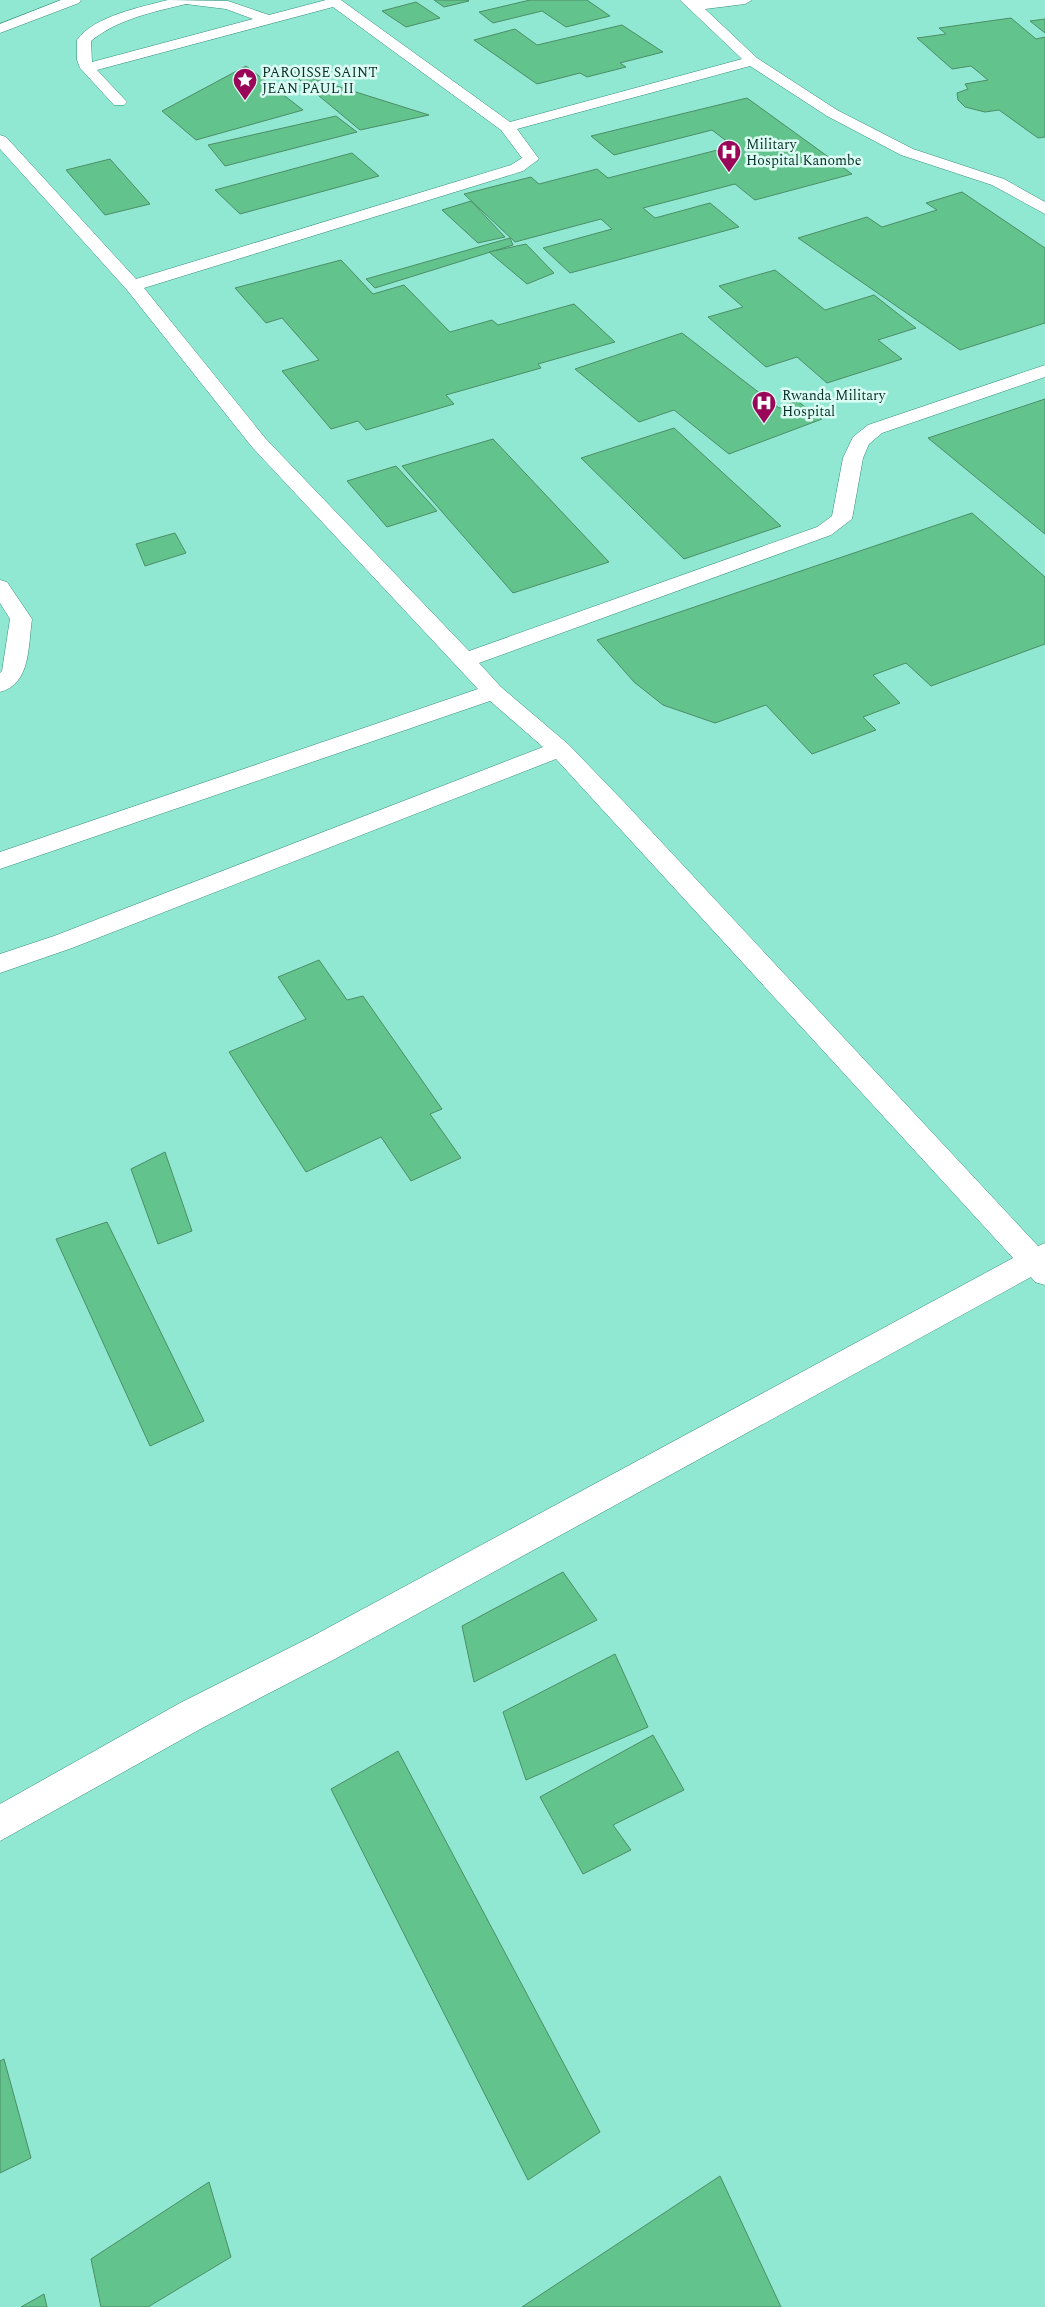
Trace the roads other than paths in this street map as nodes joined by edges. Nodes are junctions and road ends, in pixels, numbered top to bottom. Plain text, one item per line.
1 (74, 0) edge
2 (745, 0) edge
3 (336, 1) edge
4 (691, 3) edge
5 (268, 20) junction
6 (0, 28) edge
7 (752, 61) junction
8 (87, 68) junction
9 (119, 102) dead end
10 (507, 127) junction
11 (0, 140) edge
12 (1045, 208) edge
13 (133, 286) junction
14 (1045, 371) edge
15 (0, 586) edge
16 (465, 660) junction
17 (0, 685) edge
18 (493, 692) junction
19 (560, 750) junction
20 (0, 861) edge
21 (0, 964) edge
22 (1042, 1263) edge
23 (0, 1823) edge

1 - 6 street
2 - 4 street
3 - 5 street
3 - 10 street
4 - 7 street
5 - 8 street
5 - 8 street
7 - 10 street
7 - 12 street
8 - 9 street
10 - 13 street
11 - 13 street
13 - 16 street
14 - 16 street
15 - 17 street
16 - 18 street
18 - 19 street
18 - 20 street
19 - 21 street
19 - 22 street
22 - 23 street

